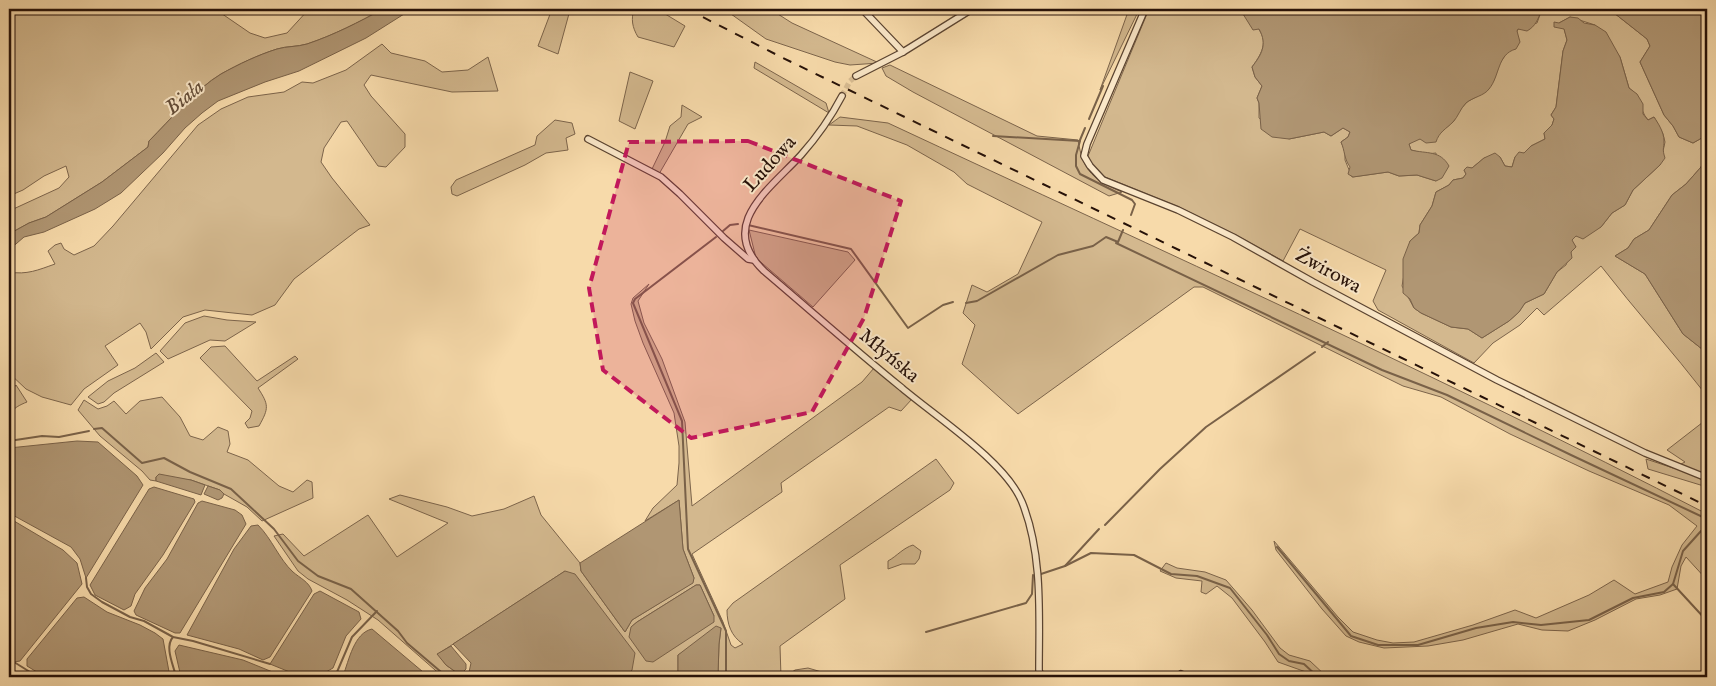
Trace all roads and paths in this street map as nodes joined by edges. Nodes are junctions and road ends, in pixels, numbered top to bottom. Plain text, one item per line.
1 (862, 9) edge
2 (972, 9) edge
3 (1145, 9) edge
4 (903, 52) junction
5 (856, 76) tunnel mouth
6 (842, 96) tunnel mouth
7 (588, 139) dead end
8 (754, 260) junction
9 (1707, 478) edge
10 (1041, 677) edge

1 - 4 street
2 - 4 street
3 - 9 street, Żwirowa
4 - 5 street
6 - 8 street, Ludowa
7 - 8 street, Młyńska
8 - 10 street, Młyńska

